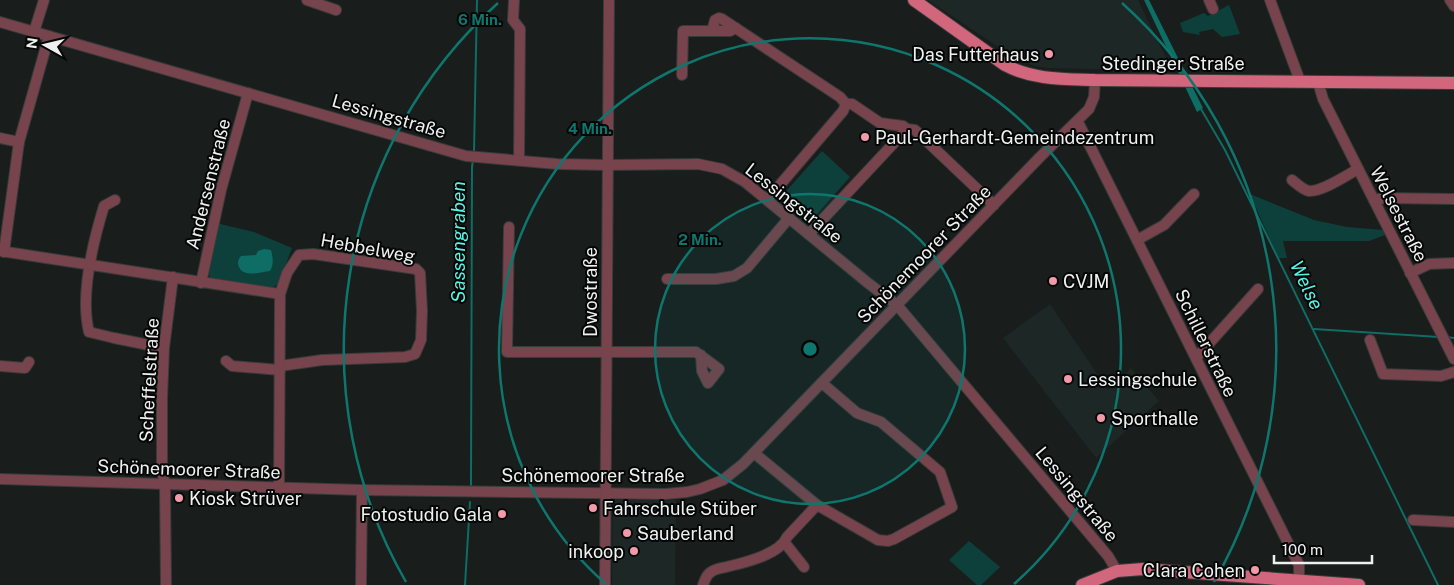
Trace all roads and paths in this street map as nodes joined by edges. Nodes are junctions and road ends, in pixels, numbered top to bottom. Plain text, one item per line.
1 (44, 0) edge
2 (514, 0) edge
3 (609, 0) edge
4 (914, 0) edge
5 (1270, 0) edge
6 (1450, 0) edge
7 (311, 1) edge
8 (1454, 6) edge
9 (336, 10) dead end
10 (0, 22) edge
11 (34, 32) junction
12 (49, 36) junction
13 (682, 75) dead end
14 (1094, 80) junction
15 (1300, 81) junction
16 (1318, 82) junction
17 (1454, 83) edge
18 (248, 93) junction
19 (846, 104) junction
20 (1076, 122) junction
21 (907, 129) junction
22 (0, 138) edge
23 (20, 142) junction
24 (519, 160) junction
25 (607, 165) junction
26 (1358, 169) junction
27 (1292, 180) dead end
28 (1194, 194) dead end
29 (1454, 199) edge
30 (115, 200) dead end
31 (767, 200) junction
32 (1374, 200) junction
33 (994, 205) junction
34 (789, 218) junction
35 (509, 227) dead end
36 (809, 234) junction
37 (1137, 240) junction
38 (2, 251) edge
39 (1454, 263) edge
40 (90, 264) junction
41 (1410, 273) junction
42 (173, 277) junction
43 (667, 279) dead end
44 (201, 283) junction
45 (1258, 289) dead end
46 (280, 294) junction
47 (897, 305) junction
48 (1370, 340) dead end
49 (164, 348) junction
50 (606, 352) junction
51 (701, 355) dead end
52 (1196, 358) junction
53 (1454, 359) edge
54 (226, 361) dead end
55 (29, 362) dead end
56 (0, 366) edge
57 (280, 368) junction
58 (1454, 372) edge
59 (822, 383) junction
60 (754, 453) junction
61 (0, 479) edge
62 (165, 485) junction
63 (279, 488) junction
64 (362, 490) junction
65 (605, 494) junction
66 (818, 505) junction
67 (1413, 520) dead end
68 (1454, 522) edge
69 (785, 543) junction
70 (804, 567) dead end
71 (1116, 571) junction
72 (1300, 580) junction
73 (1085, 584) edge
74 (166, 585) edge
75 (361, 585) edge
76 (605, 585) edge
77 (703, 585) edge
78 (1359, 585) edge

1 - 11 street
2 - 24 street
3 - 25 street, Dwostraße
4 - 14 main road, Stedinger Straße
5 - 15 street
6 - 8 street
7 - 9 street
10 - 11 street, Lessingstraße
11 - 12 street, Lessingstraße
12 - 18 street, Lessingstraße
12 - 23 street
13 - 19 street
14 - 15 main road, Stedinger Straße
14 - 20 street, Schönemoorer Straße
15 - 16 main road, Stedinger Straße
16 - 17 main road, Stedinger Straße
16 - 26 street, Welsestraße
18 - 24 street, Lessingstraße
18 - 44 street, Andersenstraße
19 - 21 street
19 - 31 street
20 - 33 street, Schönemoorer Straße
20 - 37 street, Schillerstraße
21 - 33 street
21 - 36 street
22 - 23 street
23 - 38 street
24 - 25 street, Lessingstraße
25 - 31 street, Lessingstraße
25 - 50 street, Dwostraße
26 - 27 street
26 - 32 street, Welsestraße
28 - 37 street
29 - 32 street
30 - 40 street
31 - 34 street, Lessingstraße
32 - 41 street, Welsestraße
33 - 47 street, Schönemoorer Straße
34 - 36 street, Lessingstraße
34 - 43 street
35 - 50 street
36 - 47 street, Lessingstraße
37 - 52 street, Schillerstraße
38 - 40 street
39 - 41 street
40 - 42 street
40 - 49 street
41 - 53 street, Welsestraße
42 - 44 street
42 - 49 street, Scheffelstraße
44 - 46 street
45 - 52 street
46 - 57 street
46 - 57 street, Hebbelweg
47 - 59 street, Schönemoorer Straße
47 - 71 street, Lessingstraße
48 - 58 street
49 - 62 street, Scheffelstraße
50 - 51 street
50 - 65 street, Dwostraße
52 - 72 street, Schillerstraße
54 - 57 street
55 - 56 street
57 - 63 street
59 - 60 street, Schönemoorer Straße
59 - 66 street
60 - 65 street, Schönemoorer Straße
60 - 66 street
61 - 62 street, Schönemoorer Straße
62 - 63 street, Schönemoorer Straße
62 - 74 street, Scheffelstraße
63 - 64 street, Schönemoorer Straße
64 - 65 street, Schönemoorer Straße
64 - 75 street
65 - 76 street, Dwostraße
66 - 69 street
67 - 68 street
69 - 70 street
69 - 77 street
71 - 72 main road
71 - 73 main road
72 - 78 main road

